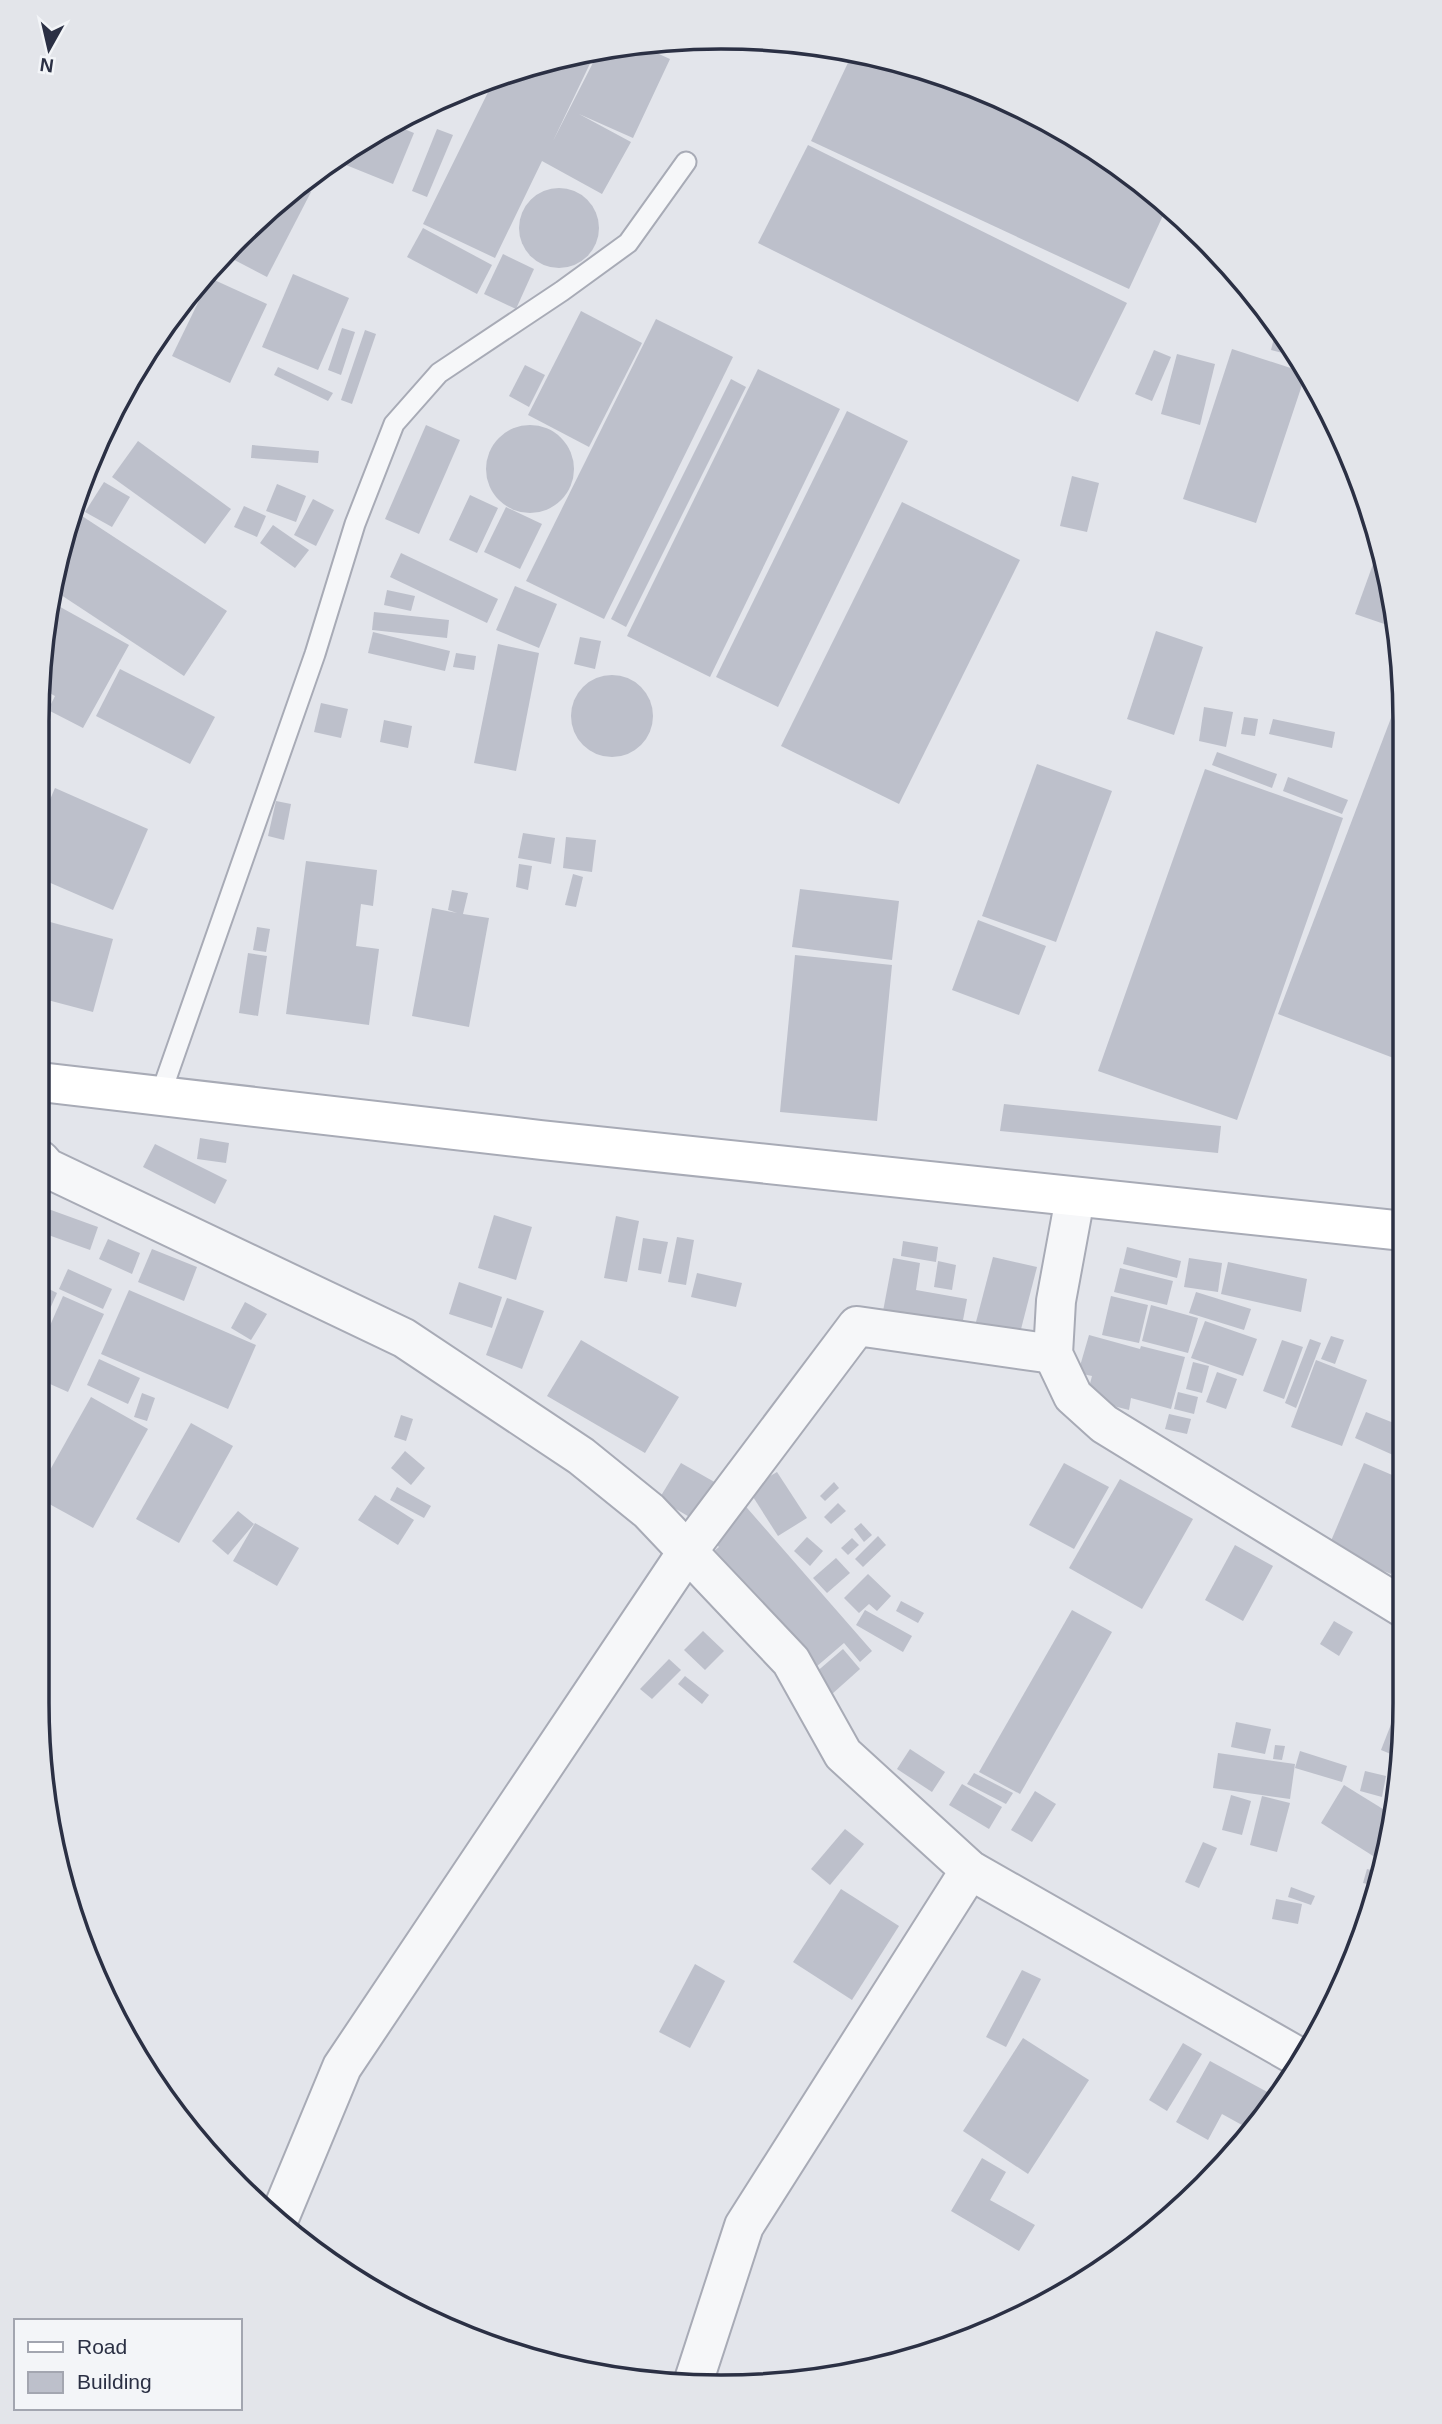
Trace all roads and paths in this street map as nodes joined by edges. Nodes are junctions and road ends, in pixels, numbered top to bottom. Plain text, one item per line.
1 (686, 162) dead end
2 (49, 1084) edge
3 (160, 1096) junction
4 (49, 1169) edge
5 (1075, 1198) junction
6 (1393, 1230) edge
7 (1053, 1354) junction
8 (687, 1552) junction
9 (1393, 1601) edge
10 (970, 1870) junction
11 (1294, 2054) edge
12 (282, 2211) edge
13 (696, 2374) edge

1 - 3 lane
2 - 3 street
3 - 5 street
4 - 8 street
5 - 6 street
5 - 7 street
7 - 8 street
7 - 9 street
8 - 10 street
8 - 12 street
10 - 11 street
10 - 13 street

